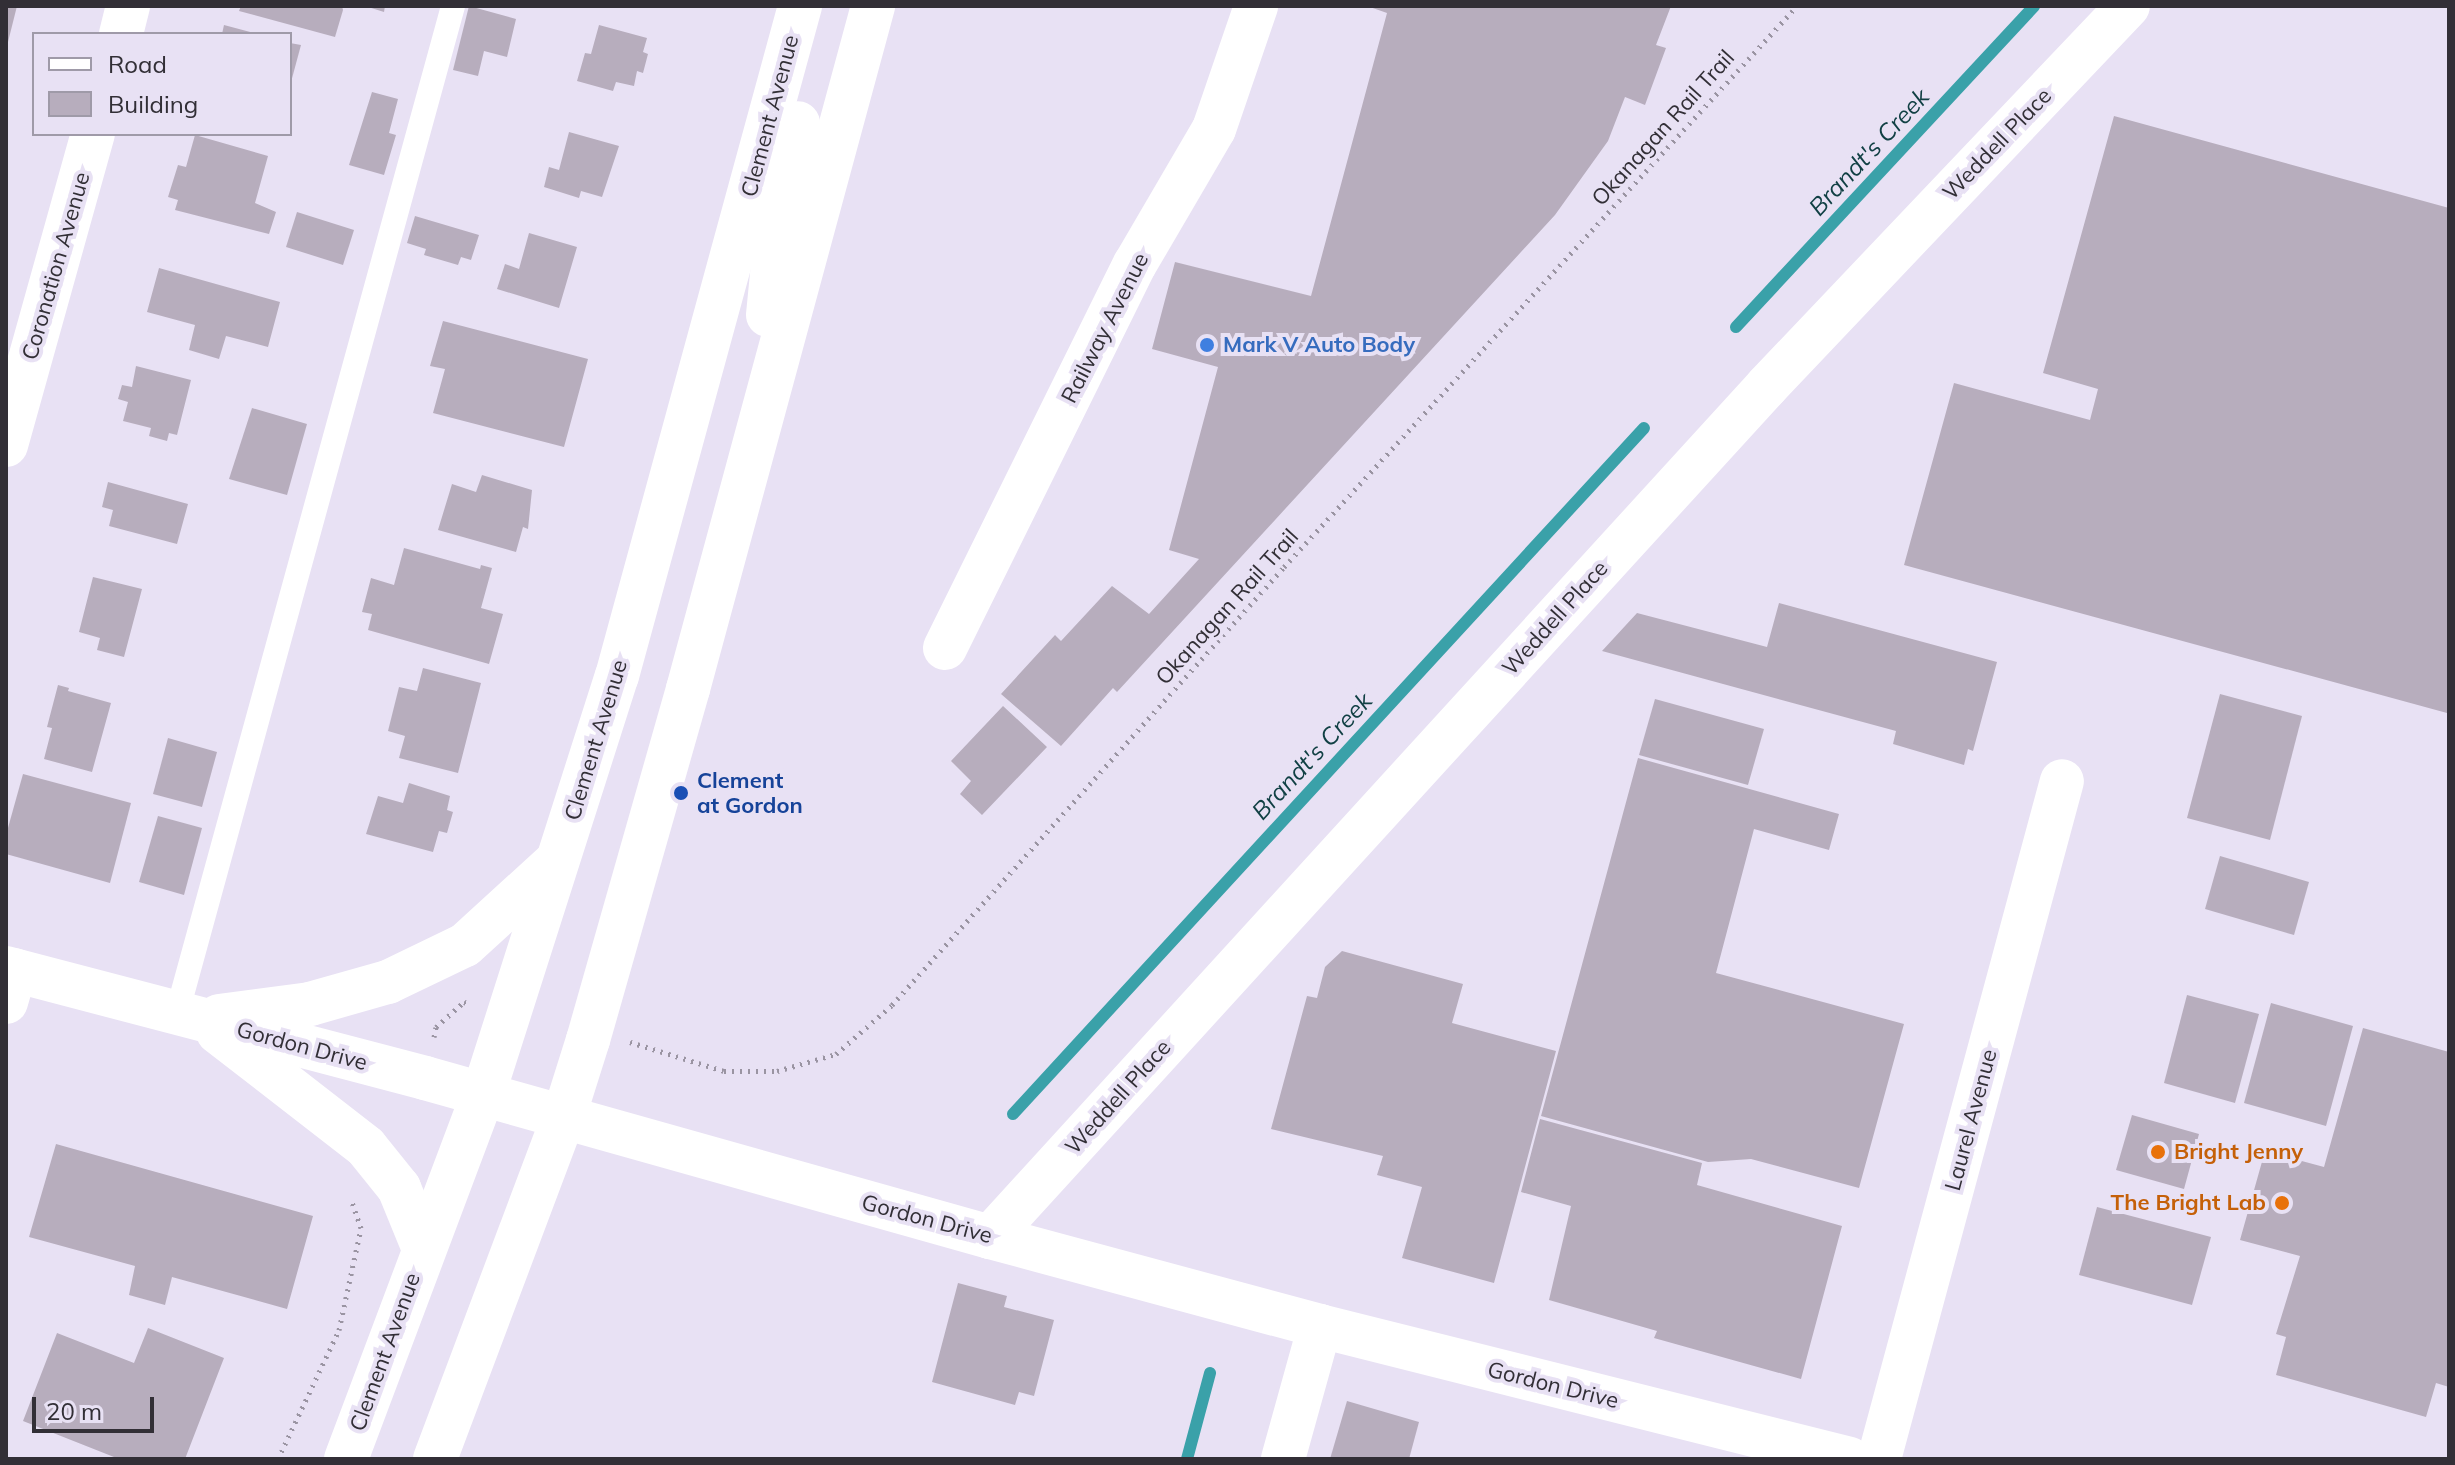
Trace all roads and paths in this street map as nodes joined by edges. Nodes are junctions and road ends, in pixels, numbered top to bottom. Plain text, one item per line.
1 (128, 6) edge
2 (453, 6) edge
3 (800, 6) edge
4 (828, 6) edge
5 (873, 6) edge
6 (1256, 6) edge
7 (1797, 6) edge
8 (2128, 6) edge
9 (122, 32) edge
10 (92, 136) edge
11 (758, 433) junction
12 (6, 445) edge
13 (945, 648) dead end
14 (2062, 781) dead end
15 (558, 861) junction
16 (9, 980) edge
17 (464, 1002) dead end
18 (189, 1016) junction
19 (436, 1027) dead end
20 (624, 1043) dead end
21 (483, 1095) junction
22 (564, 1116) junction
23 (346, 1183) dead end
24 (990, 1237) junction
25 (424, 1249) junction
26 (1320, 1326) junction
27 (1853, 1458) edge
28 (278, 1459) edge
29 (346, 1459) edge
30 (435, 1459) edge
31 (1283, 1459) edge

1 - 9 street
2 - 18 lane
3 - 15 street, Clement Avenue
4 - 11 street, Clement Avenue
5 - 11 street, Clement Avenue
6 - 13 street, Railway Avenue
7 - 20 path, Okanagan Rail Trail
8 - 24 street, Weddell Place
10 - 12 street, Coronation Avenue
11 - 22 street, Clement Avenue
14 - 27 street, Laurel Avenue
15 - 18 street
15 - 21 street, Clement Avenue
16 - 18 street, Gordon Drive
17 - 19 path
18 - 21 street, Gordon Drive
18 - 25 street
21 - 22 street, Gordon Drive
21 - 25 street, Clement Avenue
22 - 24 street, Gordon Drive
22 - 30 street, Clement Avenue
23 - 28 path
24 - 26 street, Gordon Drive
25 - 29 street, Clement Avenue
26 - 27 street, Gordon Drive
26 - 31 street

